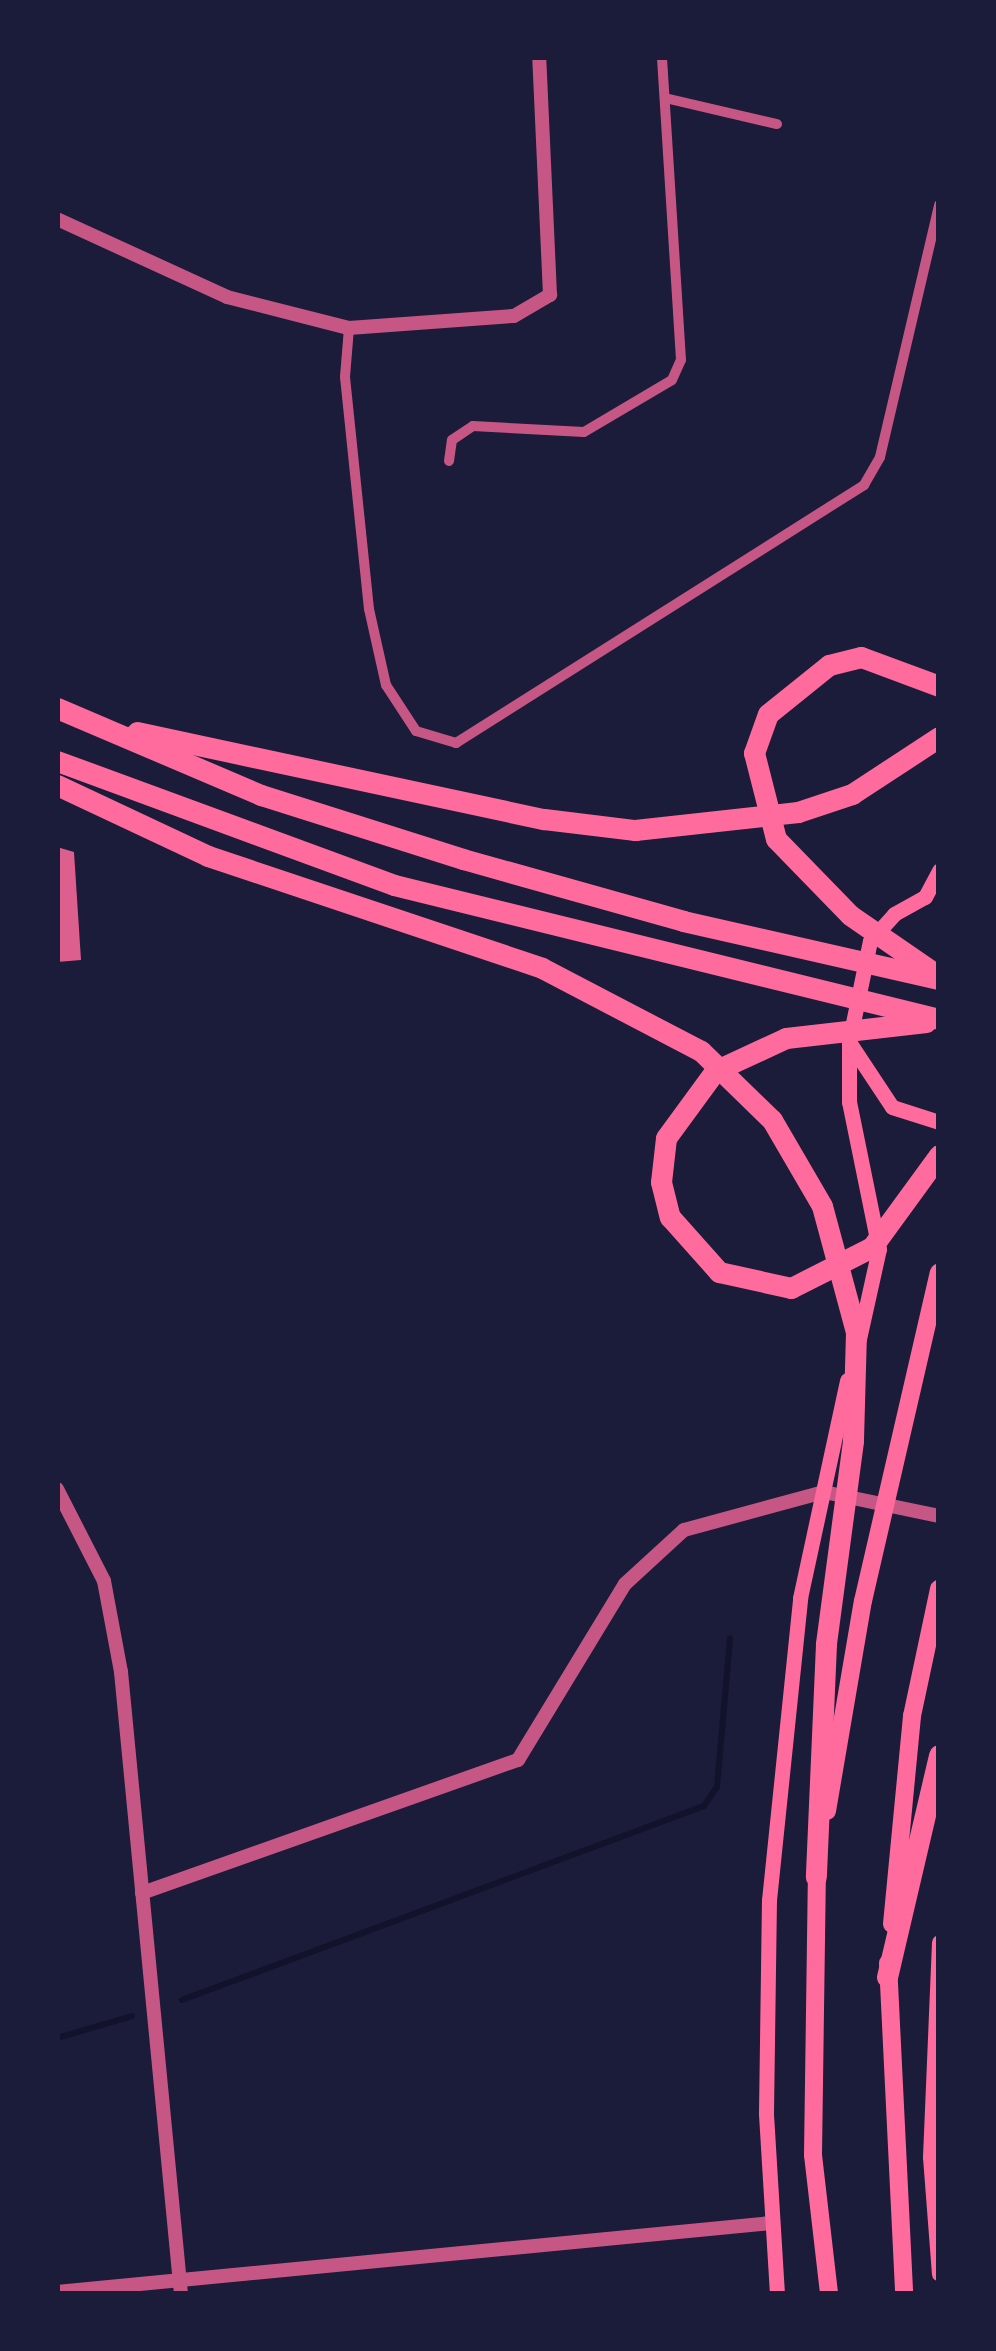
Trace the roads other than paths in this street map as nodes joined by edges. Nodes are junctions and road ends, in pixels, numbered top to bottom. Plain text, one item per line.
1 (538, 57) edge
2 (662, 57) edge
3 (665, 98) junction
4 (777, 124) dead end
5 (939, 205) edge
6 (57, 219) edge
7 (349, 328) junction
8 (449, 461) dead end
9 (939, 686) edge
10 (57, 708) edge
11 (87, 722) junction
12 (939, 737) edge
13 (57, 761) edge
14 (57, 785) edge
15 (939, 872) edge
16 (932, 895) edge
17 (939, 978) edge
18 (939, 1020) edge
19 (849, 1042) junction
20 (939, 1122) edge
21 (939, 1155) edge
22 (939, 1273) edge
23 (57, 1489) edge
24 (824, 1492) junction
25 (939, 1516) edge
26 (939, 1589) edge
27 (939, 1755) edge
28 (815, 1877) junction
29 (142, 1893) junction
30 (939, 1942) edge
31 (887, 1976) junction
32 (771, 2223) junction
33 (939, 2274) edge
34 (180, 2288) edge
35 (57, 2293) edge
36 (777, 2294) edge
37 (829, 2294) edge
38 (904, 2294) edge

1 - 7 street
2 - 3 street
3 - 4 street
3 - 8 street
5 - 7 street
6 - 7 street
9 - 17 highway
10 - 11 highway
11 - 12 highway
11 - 17 highway
13 - 18 highway
14 - 28 highway
15 - 16 main road
16 - 19 main road
18 - 21 highway
19 - 20 main road
19 - 24 main road
22 - 28 highway
23 - 29 street
24 - 25 street
24 - 29 street
24 - 32 main road
26 - 31 highway
27 - 31 highway
28 - 37 highway
29 - 34 street
30 - 33 main road
31 - 38 highway
32 - 34 street
32 - 36 main road
34 - 35 street

